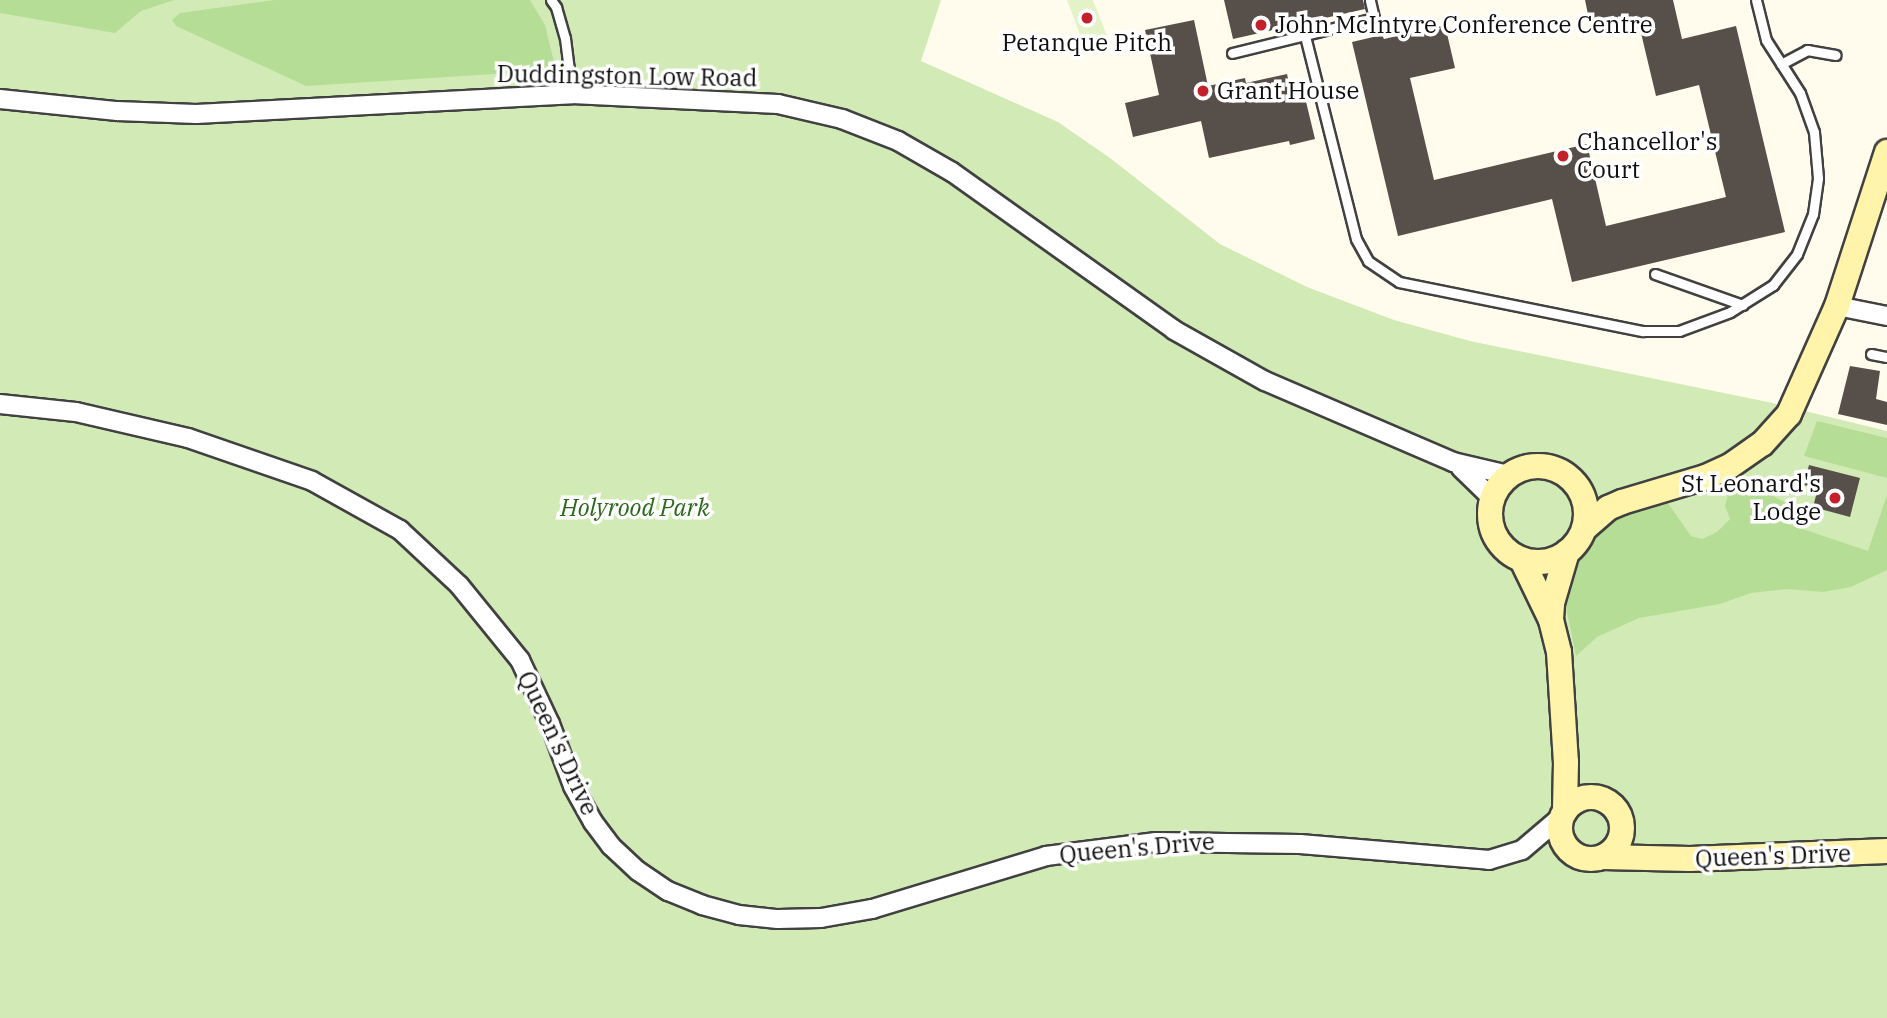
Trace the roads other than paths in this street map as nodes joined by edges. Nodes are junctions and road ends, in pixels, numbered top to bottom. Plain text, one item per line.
1 (551, 0) edge
2 (1370, 0) edge
3 (1756, 0) edge
4 (1305, 36) junction
5 (1232, 53) dead end
6 (1836, 55) dead end
7 (1781, 64) junction
8 (572, 94) junction
9 (0, 99) edge
10 (1887, 152) edge
11 (1655, 274) dead end
12 (1743, 305) junction
13 (1837, 306) junction
14 (1887, 316) edge
15 (1871, 354) dead end
16 (1887, 357) edge
17 (0, 404) edge
18 (1453, 462) junction
19 (1508, 475) junction
20 (1570, 477) junction
21 (1645, 493) junction
22 (1492, 498) junction
23 (1584, 529) junction
24 (1567, 552) junction
25 (1522, 560) junction
26 (1551, 620) junction
27 (1566, 762) junction
28 (1591, 797) junction
29 (1563, 813) junction
30 (1622, 829) junction
31 (1887, 850) edge
32 (1603, 857) junction
33 (1658, 858) junction

1 - 8 lane
2 - 4 lane
3 - 7 lane
4 - 5 lane
4 - 12 lane
6 - 7 lane
7 - 12 lane
8 - 9 street, Duddingston Low Road
8 - 18 street, Duddingston Low Road
10 - 13 street
11 - 12 lane
13 - 14 street
13 - 21 street
15 - 16 lane
17 - 29 street, Queen's Drive
18 - 19 street
18 - 22 street
19 - 20 street
19 - 22 street
20 - 21 street
20 - 23 street
21 - 23 street, Queen's Drive
22 - 25 street, Queen's Drive
23 - 24 street, Queen's Drive
24 - 25 street
24 - 26 street, Queen's Drive
25 - 26 street, Queen's Drive
26 - 27 street, Queen's Drive
27 - 28 street
27 - 29 street, Queen's Drive
28 - 29 street, Queen's Drive
28 - 30 street
29 - 32 street, Queen's Drive
30 - 32 street
30 - 33 street
31 - 33 street, Queen's Drive
32 - 33 street, Queen's Drive

